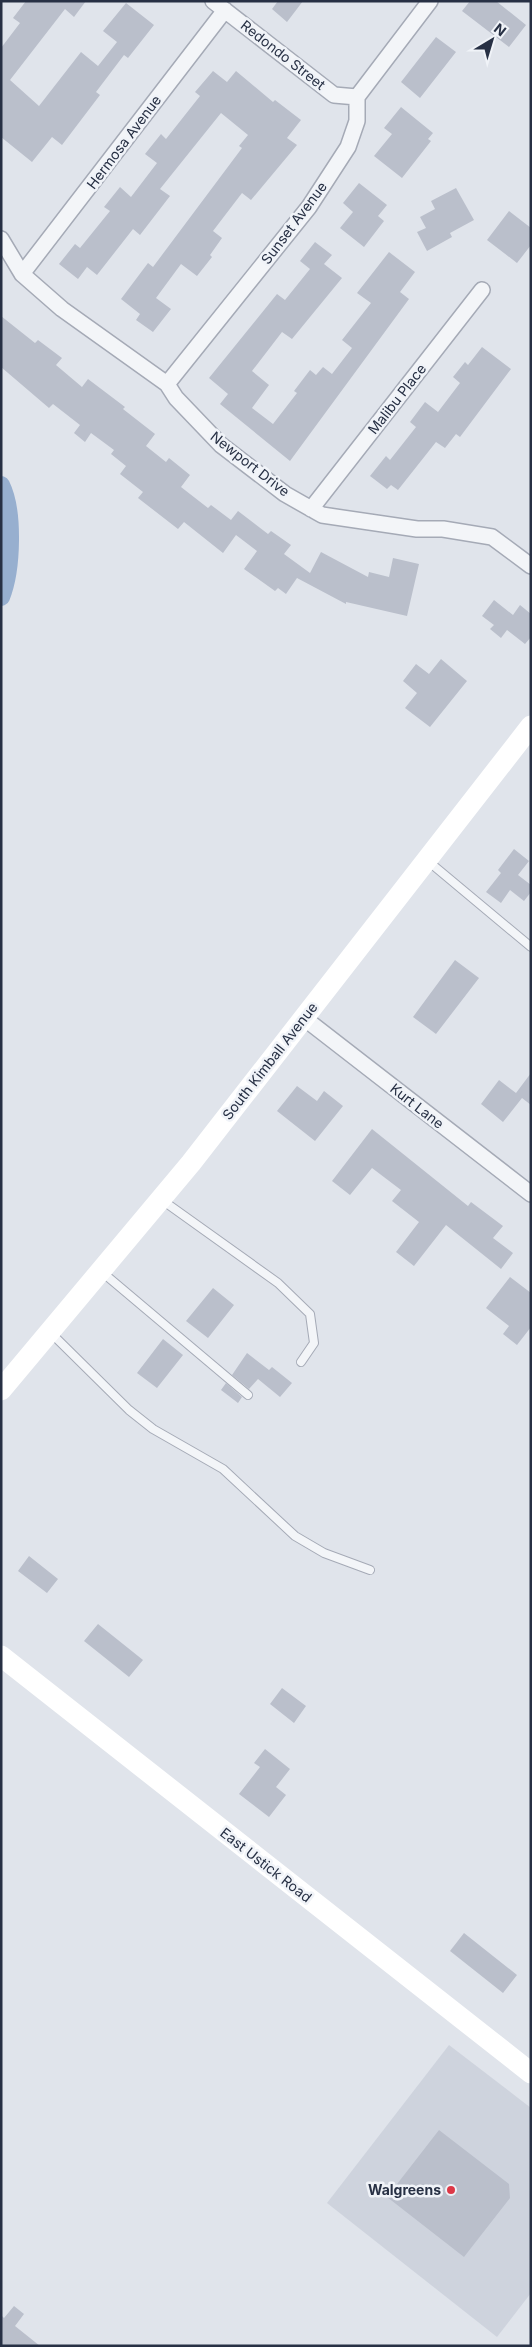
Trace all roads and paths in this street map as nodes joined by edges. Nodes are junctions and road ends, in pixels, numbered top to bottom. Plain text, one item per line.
1 (430, 1) edge
2 (219, 6) edge
3 (357, 96) junction
4 (1, 240) edge
5 (22, 274) junction
6 (482, 290) dead end
7 (167, 384) junction
8 (311, 508) junction
9 (531, 566) edge
10 (531, 726) edge
11 (426, 859) junction
12 (531, 947) edge
13 (304, 1018) junction
14 (531, 1194) edge
15 (161, 1199) junction
16 (100, 1271) junction
17 (50, 1331) junction
18 (301, 1362) dead end
19 (1, 1390) edge
20 (248, 1395) dead end
21 (370, 1570) dead end
22 (1, 1656) edge
23 (531, 2073) edge

1 - 3 street
2 - 3 street, Redondo Street
2 - 5 street, Hermosa Avenue
3 - 7 street, Sunset Avenue
4 - 5 street, Newport Drive
5 - 7 street, Newport Drive
6 - 8 street, Malibu Place
7 - 8 street, Newport Drive
8 - 9 street, Newport Drive
10 - 11 street, South Kimball Avenue
11 - 12 lane
11 - 13 street, South Kimball Avenue
13 - 14 street, Kurt Lane
13 - 15 street, South Kimball Avenue
15 - 16 street, South Kimball Avenue
15 - 18 lane
16 - 17 street, South Kimball Avenue
16 - 20 lane
17 - 19 street, South Kimball Avenue
17 - 21 lane
22 - 23 street, East Ustick Road

